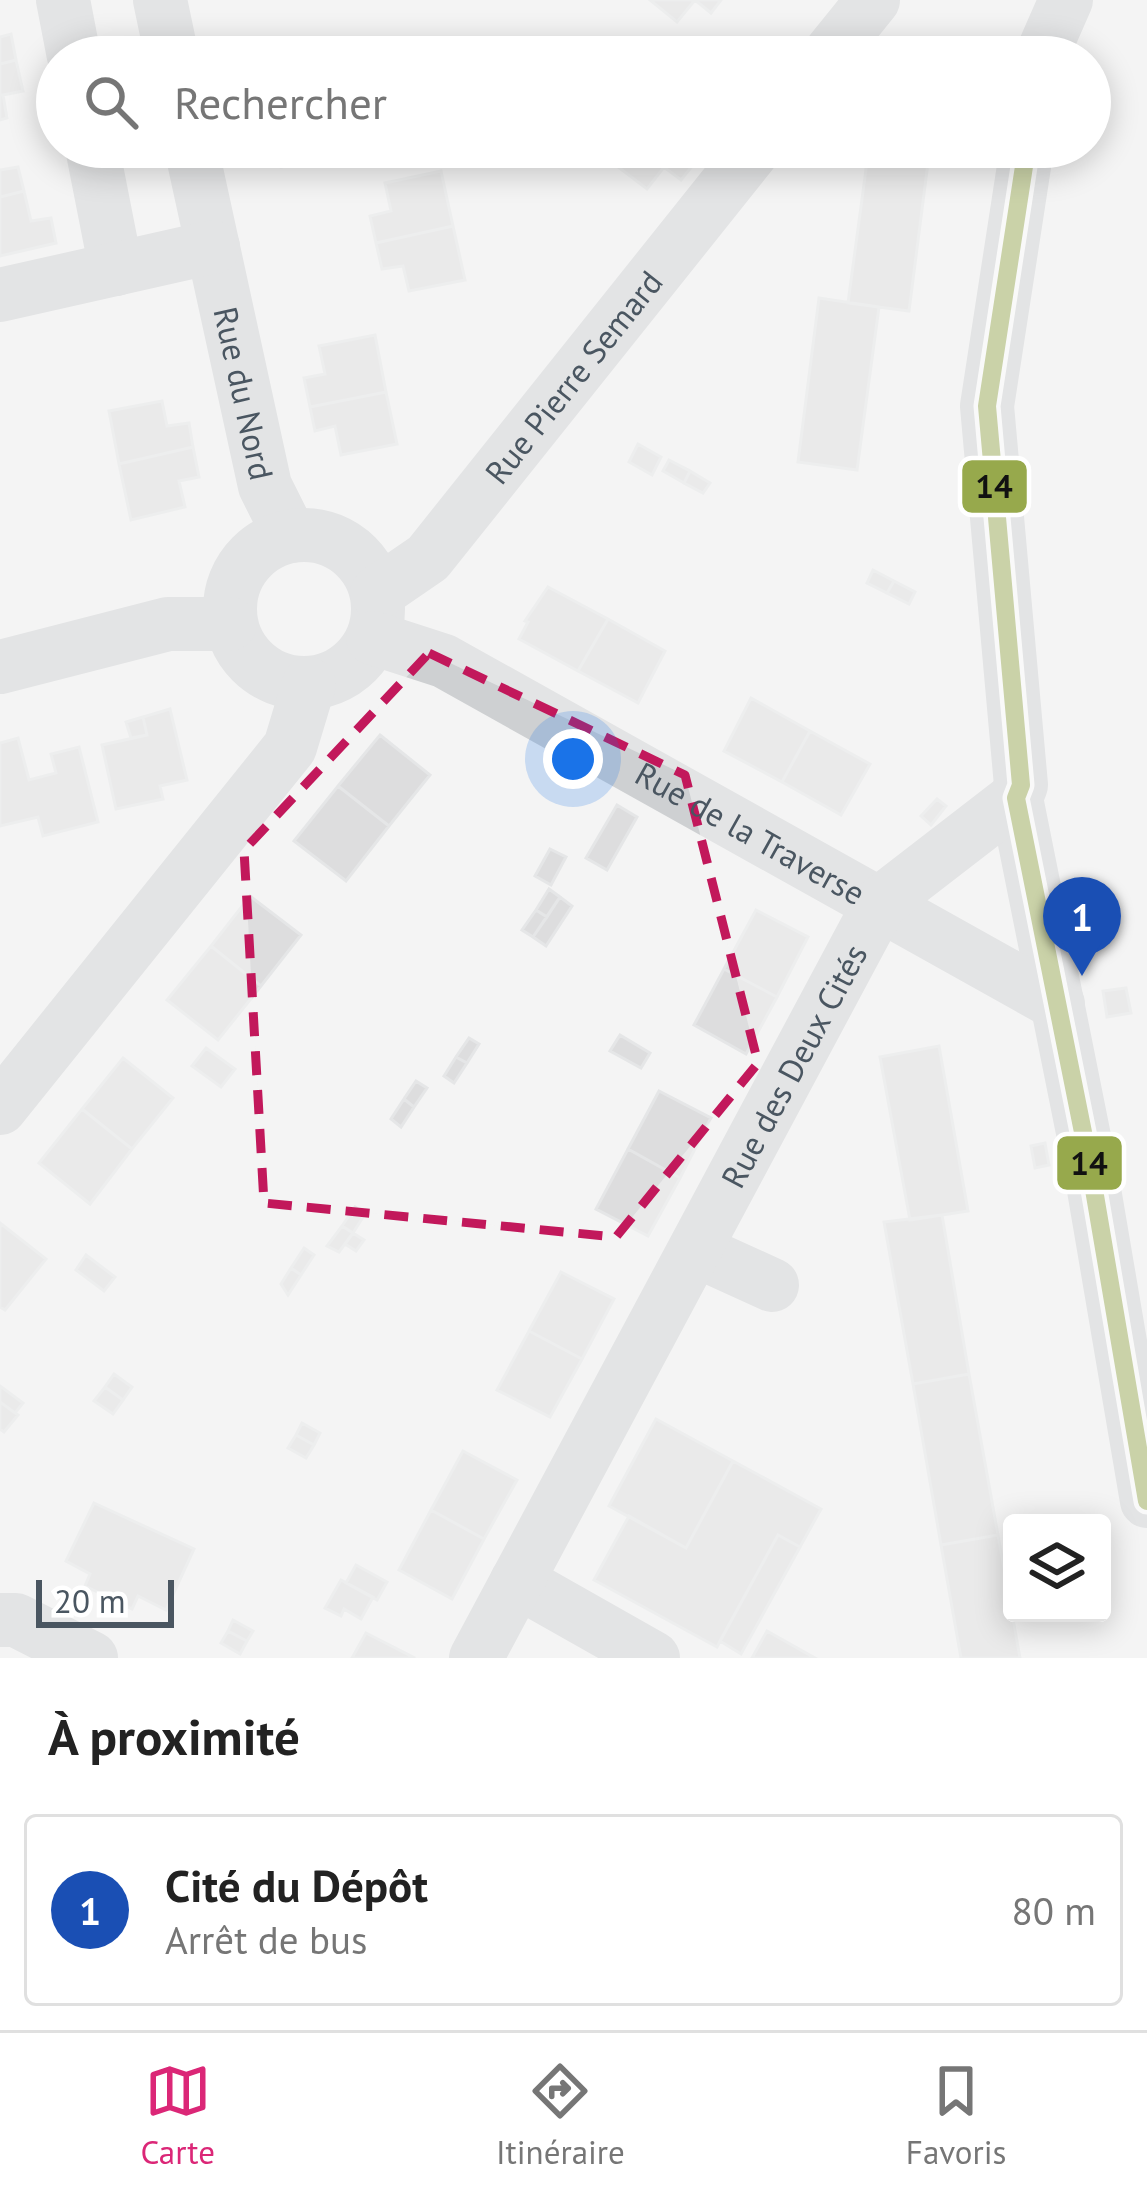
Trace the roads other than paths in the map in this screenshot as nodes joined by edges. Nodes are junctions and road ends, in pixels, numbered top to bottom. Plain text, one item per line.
1 (63, 0) edge
2 (160, 0) edge
3 (872, 0) edge
4 (1066, 0) edge
5 (70, 36) edge
6 (168, 36) edge
7 (844, 36) edge
8 (1050, 36) edge
9 (96, 168) edge
10 (195, 168) edge
11 (738, 168) edge
12 (1024, 168) edge
13 (212, 247) junction
14 (116, 268) junction
15 (0, 295) edge
16 (290, 536) junction
17 (375, 615) junction
18 (230, 624) junction
19 (0, 667) edge
20 (309, 683) junction
21 (1016, 798) junction
22 (880, 903) junction
23 (1058, 1004) junction
24 (0, 1108) edge
25 (694, 1250) junction
26 (772, 1285) dead end
27 (1147, 1501) edge
28 (517, 1581) junction
29 (0, 1620) edge
30 (91, 1658) edge
31 (476, 1658) edge
32 (653, 1658) edge

1 - 5 street
2 - 6 street
3 - 7 street
4 - 8 street
9 - 14 street
10 - 13 street, Rue du Nord
11 - 17 street, Rue Pierre Semard
12 - 21 street
13 - 14 street
13 - 16 street, Rue du Nord
14 - 15 street
16 - 17 street
16 - 18 street
17 - 20 street
17 - 22 street, Rue de la Traverse
18 - 19 street
18 - 20 street
20 - 24 street
21 - 22 street, Rue des Deux Cités
21 - 23 street
22 - 23 street, Rue de la Traverse
22 - 25 street, Rue des Deux Cités
23 - 27 street
25 - 26 street
25 - 28 street, Rue des Deux Cités
28 - 31 street, Rue des Deux Cités
28 - 32 street
29 - 30 street

